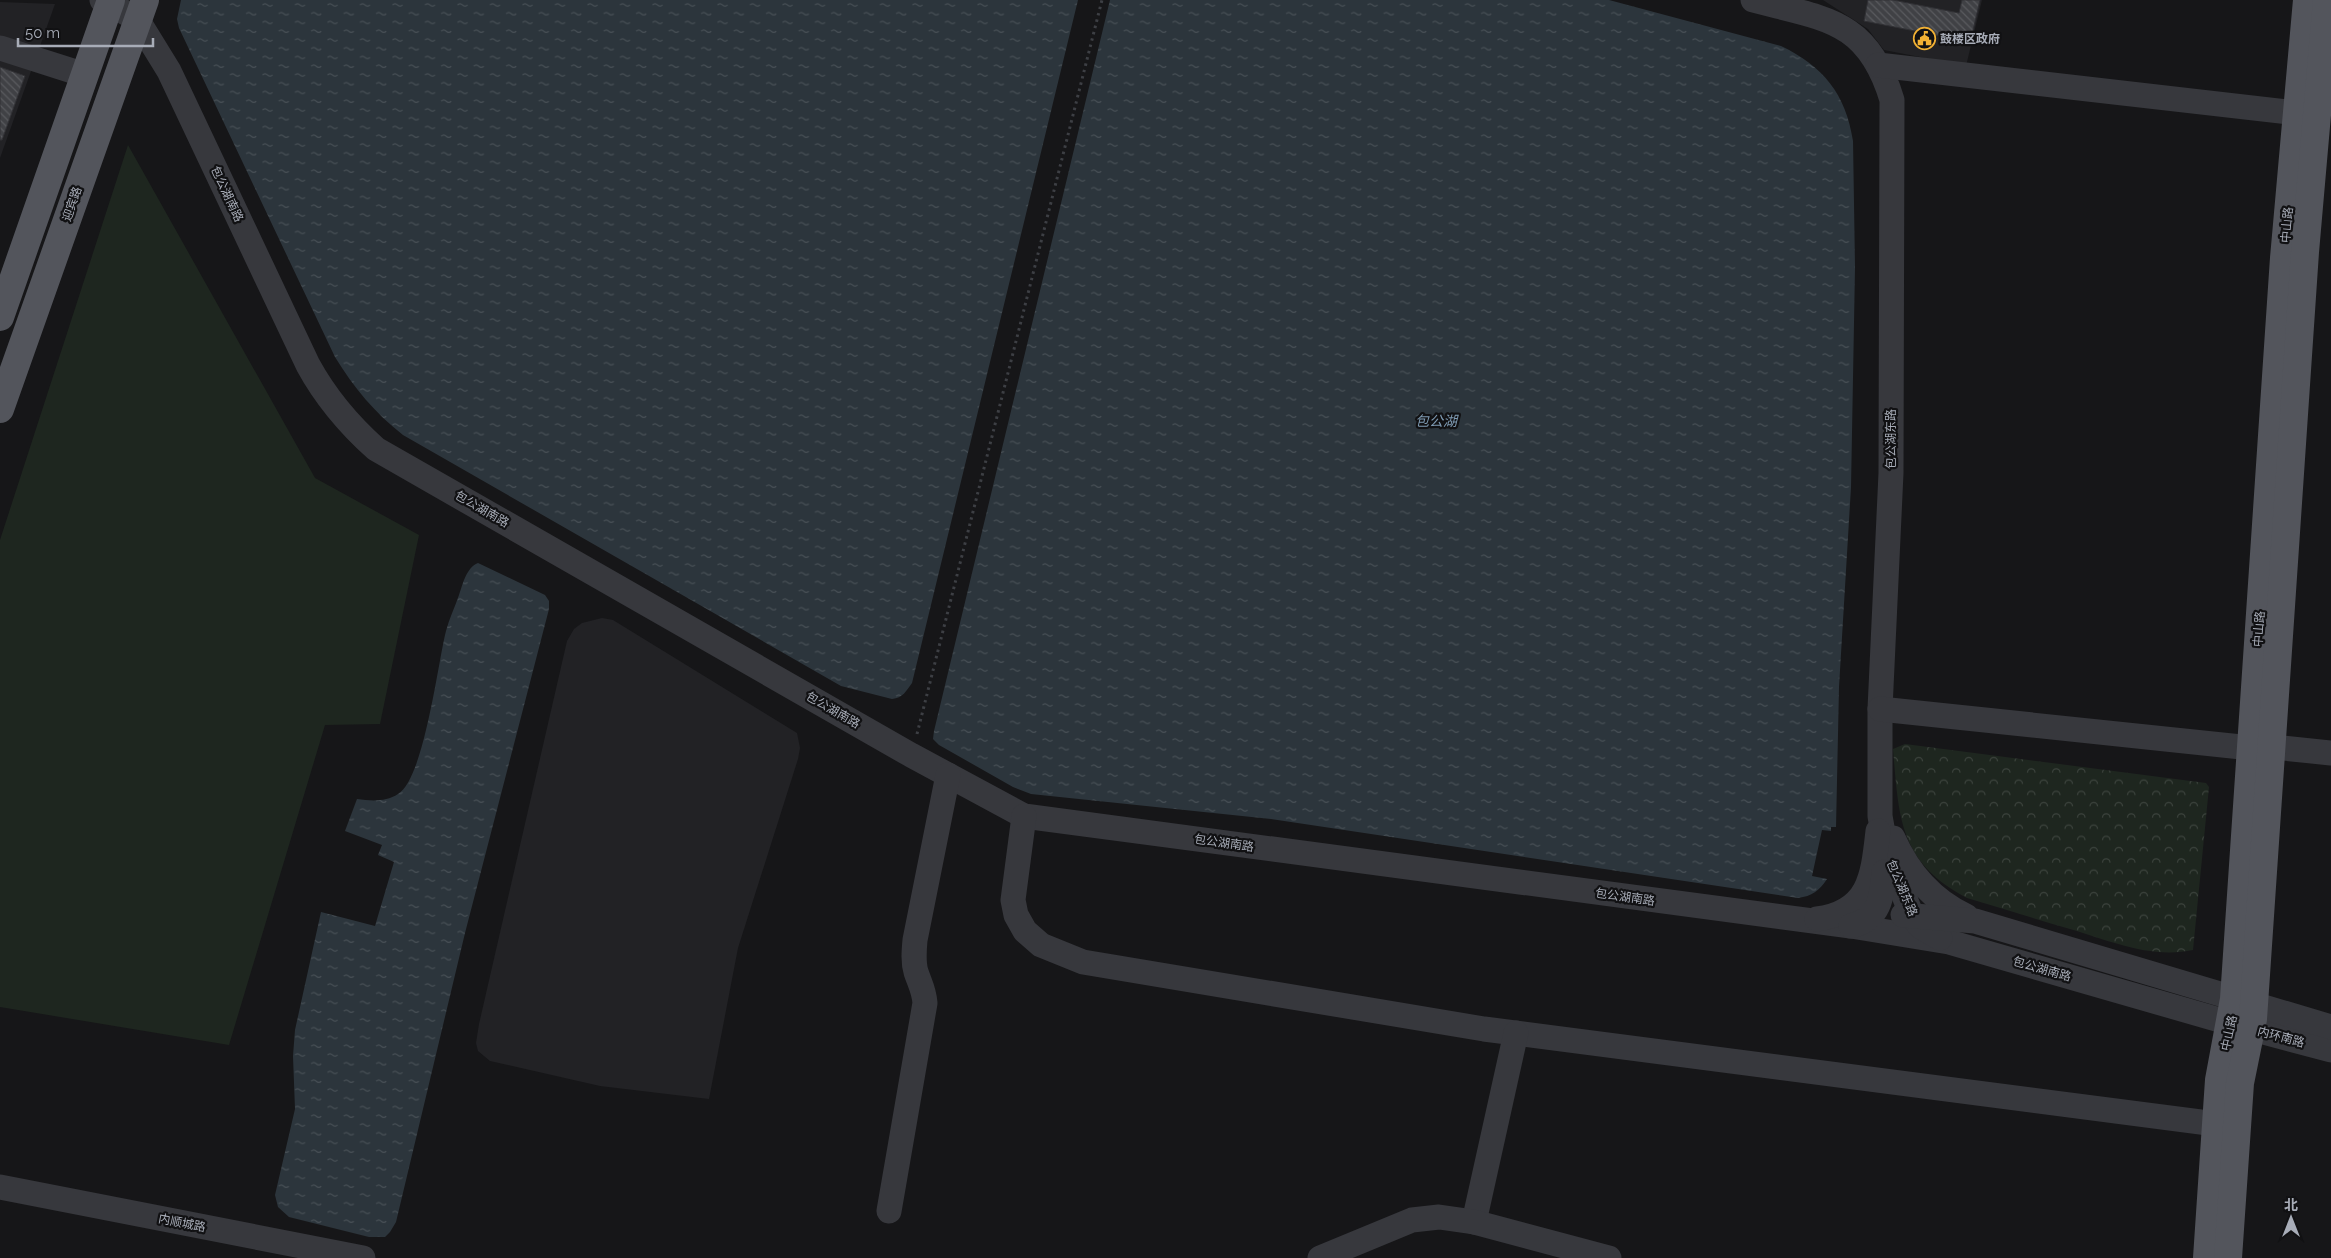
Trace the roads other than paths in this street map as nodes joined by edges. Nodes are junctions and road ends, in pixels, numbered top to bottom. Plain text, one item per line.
1 (1753, 0) edge
2 (2307, 0) edge
3 (2327, 0) edge
4 (108, 1) edge
5 (141, 10) edge
6 (0, 48) edge
7 (1878, 65) junction
8 (85, 75) junction
9 (2297, 113) junction
10 (0, 318) edge
11 (0, 409) edge
12 (1880, 709) junction
13 (2262, 748) junction
14 (2331, 753) edge
15 (948, 774) junction
16 (1024, 816) junction
17 (1884, 820) junction
18 (1886, 850) junction
19 (1873, 914) junction
20 (1912, 916) junction
21 (1846, 919) junction
22 (1802, 921) joint
23 (1975, 921) junction
24 (1949, 942) junction
25 (2242, 1014) junction
26 (2331, 1027) edge
27 (1516, 1033) junction
28 (2331, 1050) edge
29 (2216, 1124) junction
30 (0, 1187) edge
31 (889, 1211) dead end
32 (1474, 1222) junction
33 (363, 1258) edge
34 (1320, 1258) edge
35 (1609, 1258) edge
36 (2207, 1258) edge
37 (2228, 1258) edge

1 - 7 street, 包公湖东路
2 - 9 main road, 中山路
3 - 13 main road, 中山路
4 - 5 street, 包公湖南路
4 - 8 main road
5 - 11 main road, 迎宾路
5 - 15 street, 包公湖南路
6 - 8 street
7 - 9 street
7 - 12 street, 包公湖东路
8 - 10 main road
9 - 13 main road, 中山路
12 - 13 street
12 - 17 street, 包公湖东路
13 - 14 street
13 - 25 main road, 中山路
15 - 16 street, 包公湖南路
15 - 31 street
16 - 22 street, 包公湖南路
16 - 27 street
17 - 18 street, 包公湖东路
17 - 21 street, 包公湖东路
17 - 23 street
18 - 19 street
18 - 20 street, 包公湖东路
19 - 20 street
19 - 21 street
20 - 23 street
20 - 24 street, 包公湖东路
21 - 22 street, 包公湖东路
21 - 24 street, 包公湖南路
23 - 25 street
24 - 25 street, 包公湖南路
25 - 26 street, 内环南路
25 - 28 street, 内环南路
25 - 29 main road, 中山路
25 - 37 main road, 中山路
27 - 29 street
27 - 32 street
29 - 36 main road, 中山路
30 - 33 street, 内顺城路
32 - 34 street
32 - 35 street

